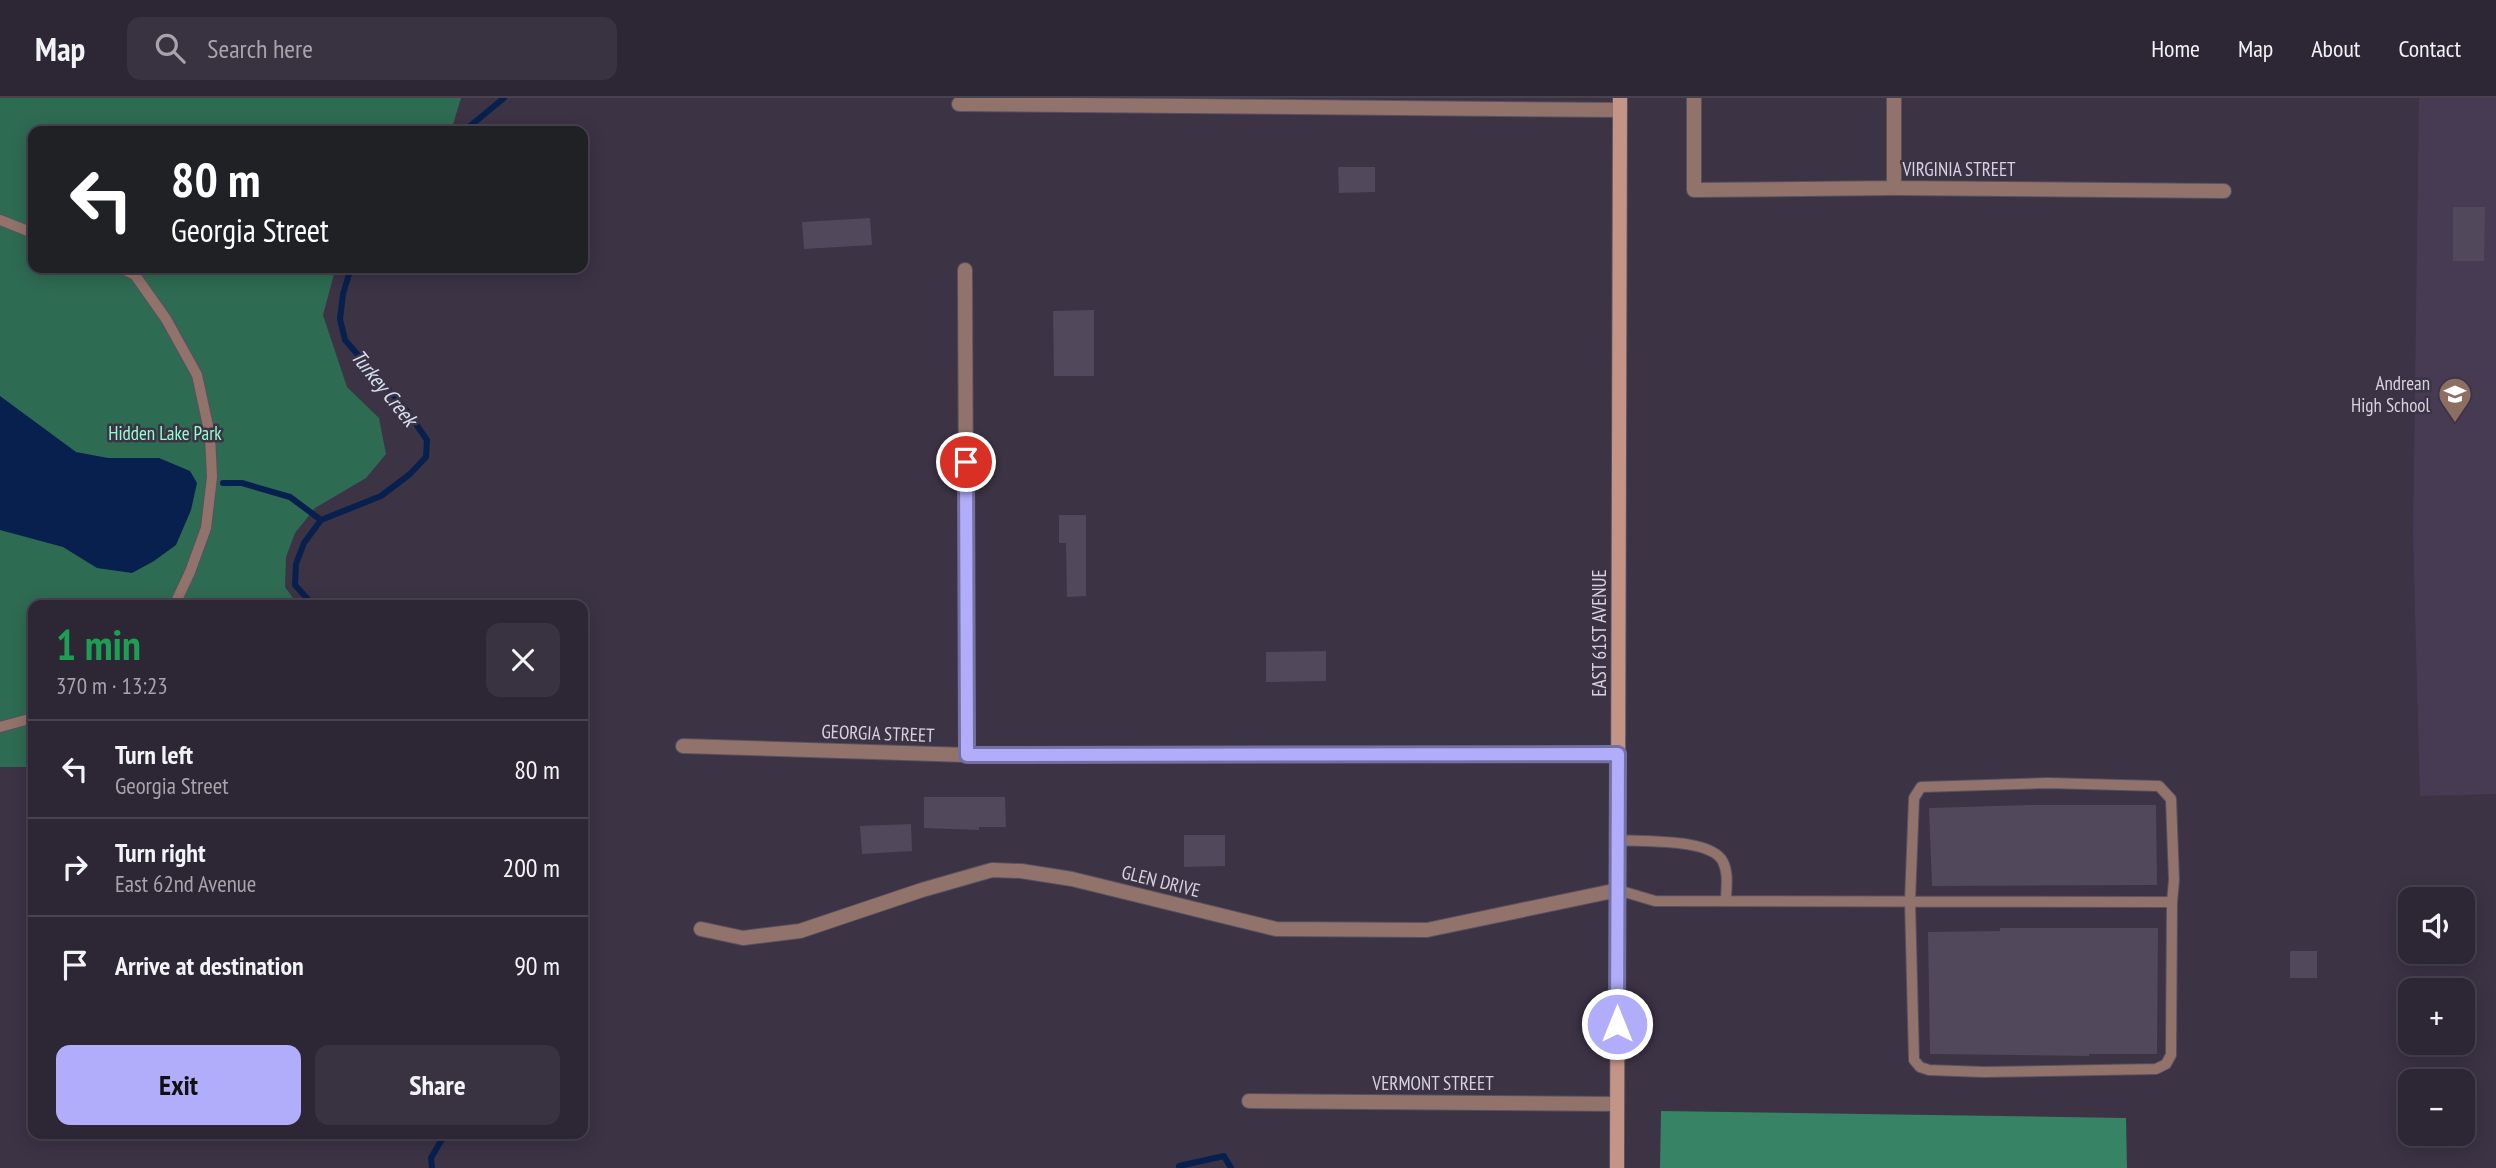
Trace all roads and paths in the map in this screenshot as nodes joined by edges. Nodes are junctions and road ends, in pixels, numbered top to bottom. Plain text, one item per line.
1 (1694, 98) edge
2 (1894, 98) edge
3 (959, 104) dead end
4 (1620, 104) edge
5 (1894, 188) junction
6 (2224, 191) dead end
7 (0, 220) edge
8 (28, 231) edge
9 (965, 270) dead end
10 (131, 273) edge
11 (176, 600) edge
12 (28, 719) edge
13 (0, 727) edge
14 (683, 746) dead end
15 (1618, 754) junction
16 (967, 755) junction
17 (1618, 841) junction
18 (1618, 890) junction
19 (1726, 901) junction
20 (1910, 901) junction
21 (2172, 902) junction
22 (701, 929) dead end
23 (1249, 1101) dead end
24 (1617, 1104) junction
25 (1617, 1168) edge

1 - 5 street, VIRGINIA STREET
2 - 5 street
3 - 4 street
4 - 15 main road, EAST 61ST AVENUE
5 - 6 street, VIRGINIA STREET
7 - 8 lane
9 - 16 street
10 - 11 lane
12 - 13 lane
14 - 16 street, GEORGIA STREET
15 - 16 street, GEORGIA STREET
15 - 17 main road, EAST 61ST AVENUE
17 - 18 main road, EAST 61ST AVENUE
17 - 19 lane
18 - 19 lane
18 - 22 street, GLEN DRIVE
18 - 24 main road, EAST 61ST AVENUE
19 - 20 lane
20 - 21 lane
20 - 21 lane
20 - 21 lane
23 - 24 street, VERMONT STREET
24 - 25 main road, EAST 61ST AVENUE

